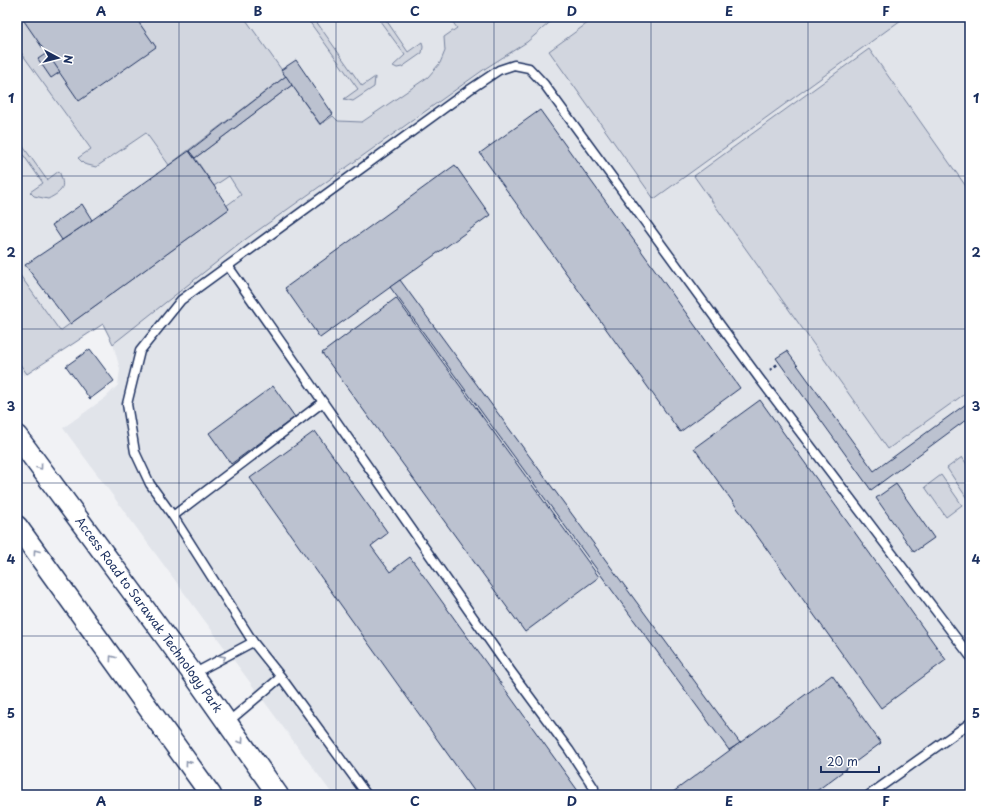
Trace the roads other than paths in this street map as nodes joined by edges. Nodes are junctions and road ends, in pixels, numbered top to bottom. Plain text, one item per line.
1 (228, 266) junction
2 (323, 402) junction
3 (17, 436) edge
4 (173, 516) junction
5 (17, 526) edge
6 (253, 642) junction
7 (970, 656) edge
8 (193, 674) junction
9 (281, 677) junction
10 (228, 722) junction
11 (970, 723) edge
12 (211, 795) edge
13 (278, 795) edge
14 (367, 795) edge
15 (594, 795) edge
16 (870, 795) edge

1 - 2 lane
1 - 4 lane
1 - 7 lane
2 - 4 lane
2 - 15 lane
3 -> 8 street, Access Road to Sarawak Technology Park
4 - 6 lane
12 -> 5 street
8 -> 6 lane
6 - 9 lane
8 - 10 street, Access Road to Sarawak Technology Park
9 - 10 lane
9 - 14 lane
10 -> 13 street, Access Road to Sarawak Technology Park
11 - 16 lane

